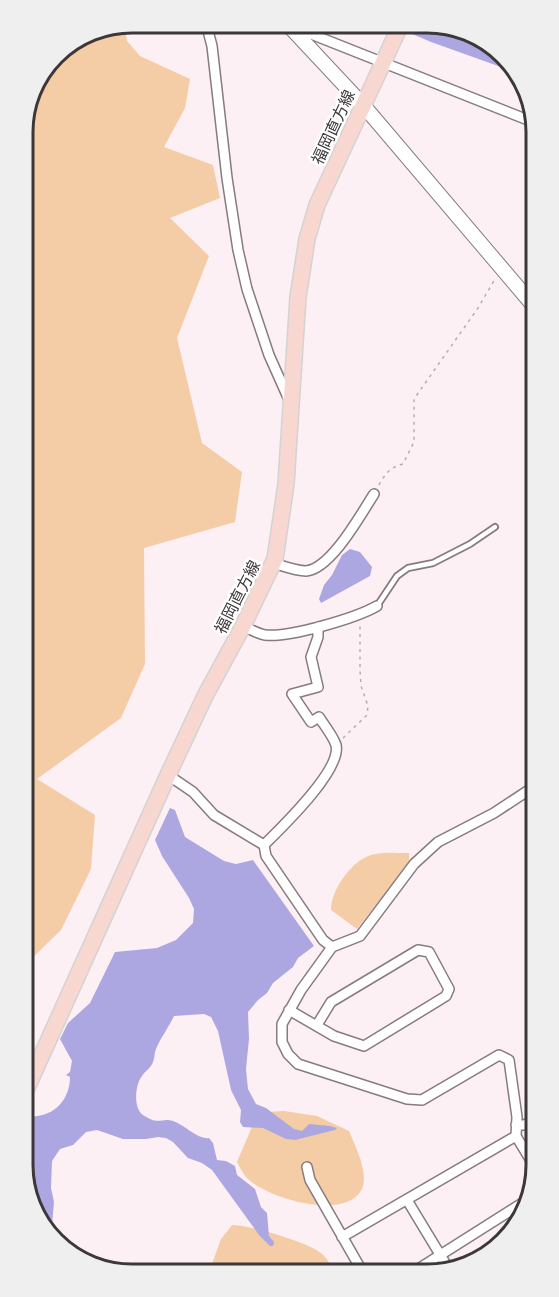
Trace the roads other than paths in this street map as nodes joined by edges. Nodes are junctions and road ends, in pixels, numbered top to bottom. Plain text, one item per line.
1 (209, 33) edge
2 (294, 33) edge
3 (308, 33) edge
4 (397, 33) edge
5 (386, 58) junction
6 (363, 105) junction
7 (525, 118) edge
8 (526, 294) edge
9 (292, 408) junction
10 (374, 494) road end
11 (495, 527) dead end
12 (273, 563) junction
13 (377, 606) joint
14 (243, 626) junction
15 (318, 627) junction
16 (168, 774) junction
17 (526, 792) edge
18 (264, 845) junction
19 (332, 947) junction
20 (289, 1010) junction
21 (318, 1025) junction
22 (33, 1074) edge
23 (526, 1124) edge
24 (516, 1125) junction
25 (516, 1136) junction
26 (526, 1152) edge
27 (308, 1167) dead end
28 (407, 1200) junction
29 (516, 1207) edge
30 (342, 1237) junction
31 (440, 1254) junction
32 (445, 1262) edge
33 (358, 1264) edge
34 (425, 1264) edge

1 - 9 street
2 - 6 street
3 - 5 street
4 - 5 main road, 福岡直方線
5 - 6 main road, 福岡直方線
5 - 7 street
6 - 8 street
6 - 9 main road, 福岡直方線
9 - 12 main road, 福岡直方線
10 - 12 street
11 - 13 lane
12 - 14 main road, 福岡直方線
13 - 15 street
14 - 15 street
14 - 16 main road, 福岡直方線
15 - 18 street
16 - 18 street
16 - 22 main road, 福岡直方線
17 - 19 street
18 - 19 street
19 - 20 street
20 - 21 street
20 - 24 street
21 - 21 street
23 - 24 street
24 - 25 street
25 - 26 street
25 - 28 street
27 - 30 street
28 - 30 street
28 - 31 street
29 - 31 street
30 - 33 street
31 - 32 street
31 - 34 street

